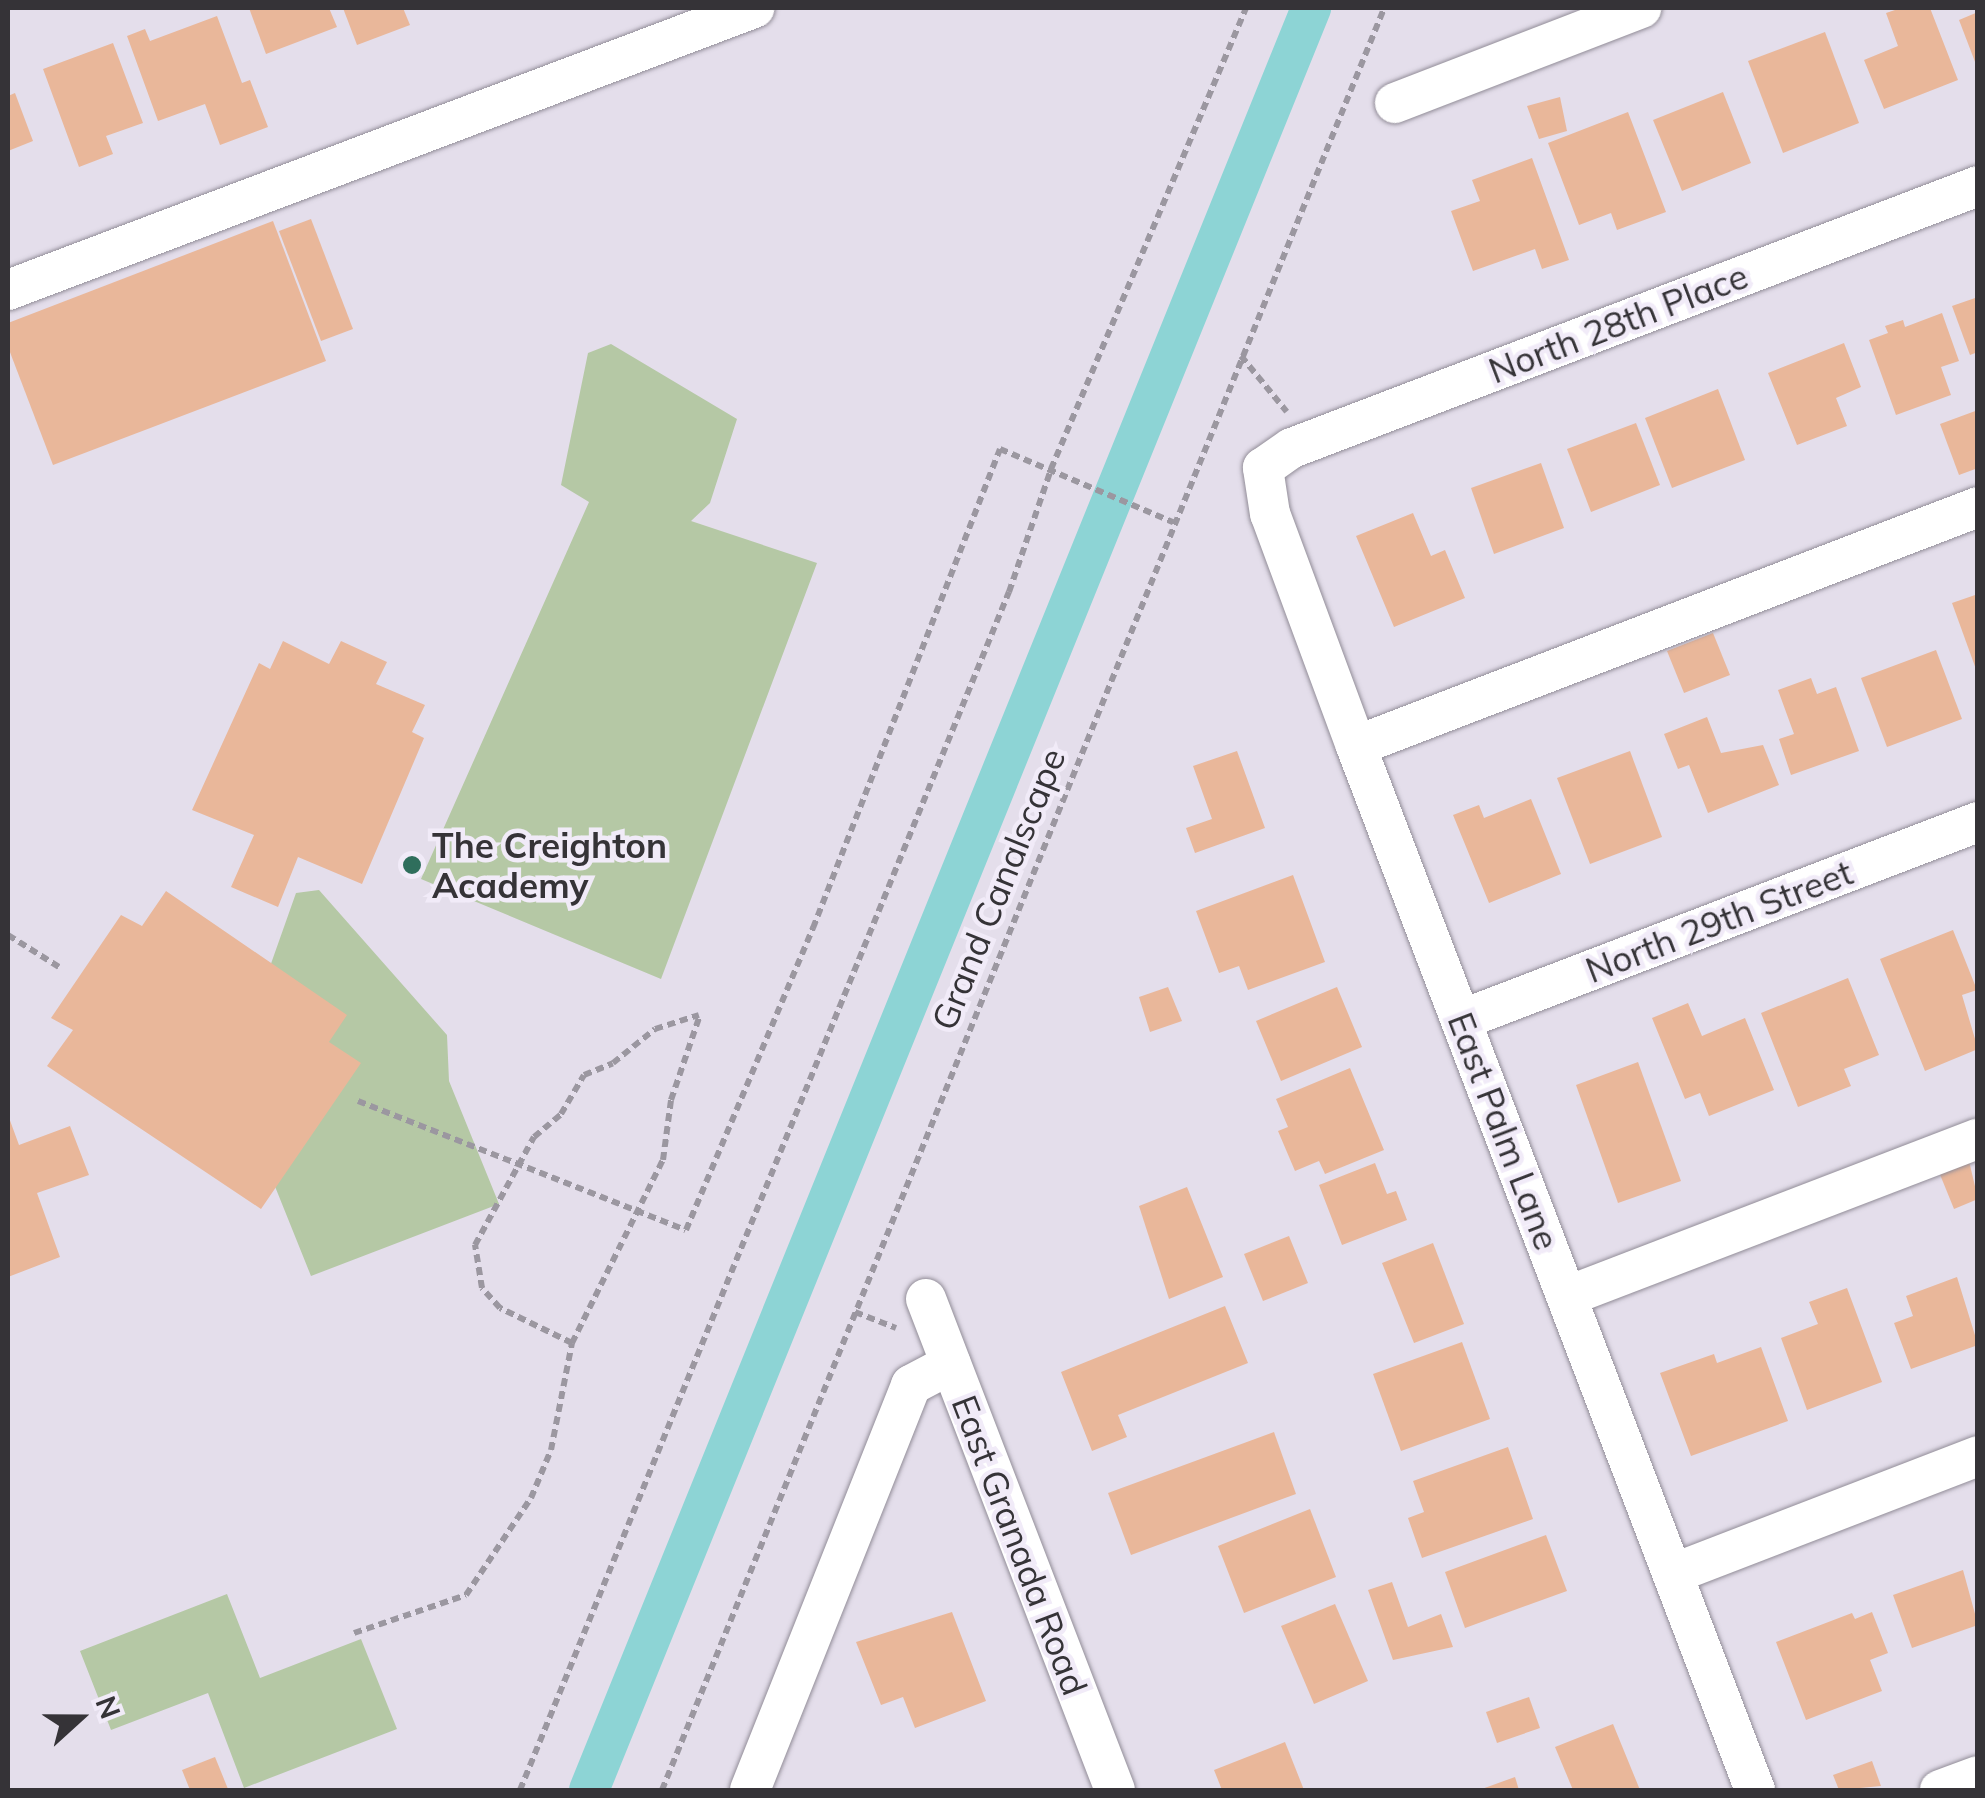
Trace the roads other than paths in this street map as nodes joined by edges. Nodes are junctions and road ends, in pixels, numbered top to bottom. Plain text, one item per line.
1 (754, 8) edge
2 (1642, 8) edge
3 (1395, 104) dead end
4 (1978, 186) edge
5 (8, 290) edge
6 (1263, 468) joint
7 (1978, 507) edge
8 (1356, 746) junction
9 (1978, 822) edge
10 (1461, 1020) junction
11 (1978, 1140) edge
12 (1568, 1296) junction
13 (926, 1299) dead end
14 (950, 1364) junction
15 (1978, 1456) edge
16 (1676, 1572) junction
17 (1978, 1776) edge
18 (750, 1790) edge
19 (1115, 1790) edge
20 (1755, 1790) edge
21 (1940, 1790) edge

1 - 5 street
2 - 3 street
4 - 6 street, North 28th Place
6 - 8 street, East Palm Lane
7 - 8 street
8 - 10 street, East Palm Lane
9 - 10 street, North 29th Street
10 - 12 street, East Palm Lane
11 - 12 street
12 - 16 street, East Palm Lane
13 - 14 street, East Granada Road
14 - 18 street
14 - 19 street, East Granada Road
15 - 16 street
16 - 20 street, East Palm Lane
17 - 21 street

